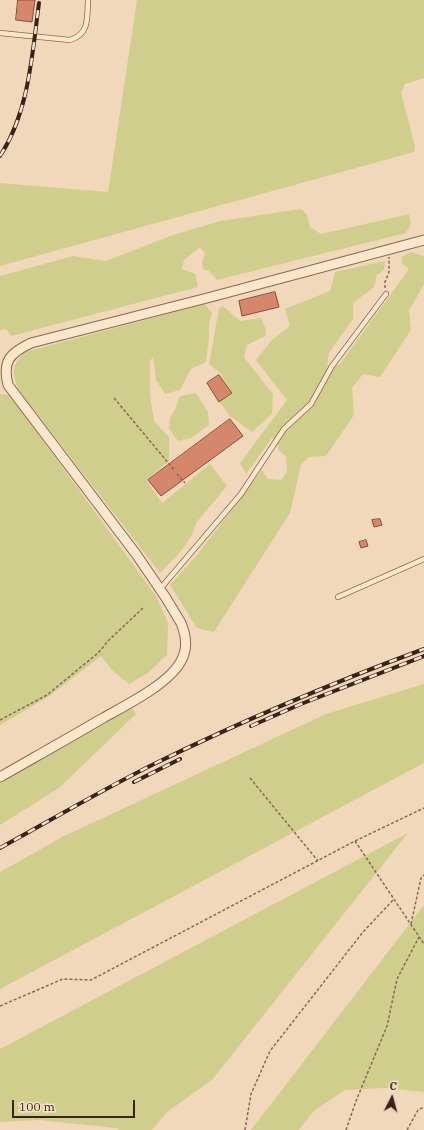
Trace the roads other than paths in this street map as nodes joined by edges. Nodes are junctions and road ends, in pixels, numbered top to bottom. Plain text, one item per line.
1 (88, 0) edge
2 (0, 33) edge
3 (424, 240) edge
4 (386, 294) road end
5 (2, 371) edge
6 (424, 559) edge
7 (160, 589) junction
8 (338, 597) dead end
9 (0, 777) edge

1 - 2 lane
3 - 5 street
4 - 7 lane
5 - 7 street
6 - 8 lane
7 - 9 street

